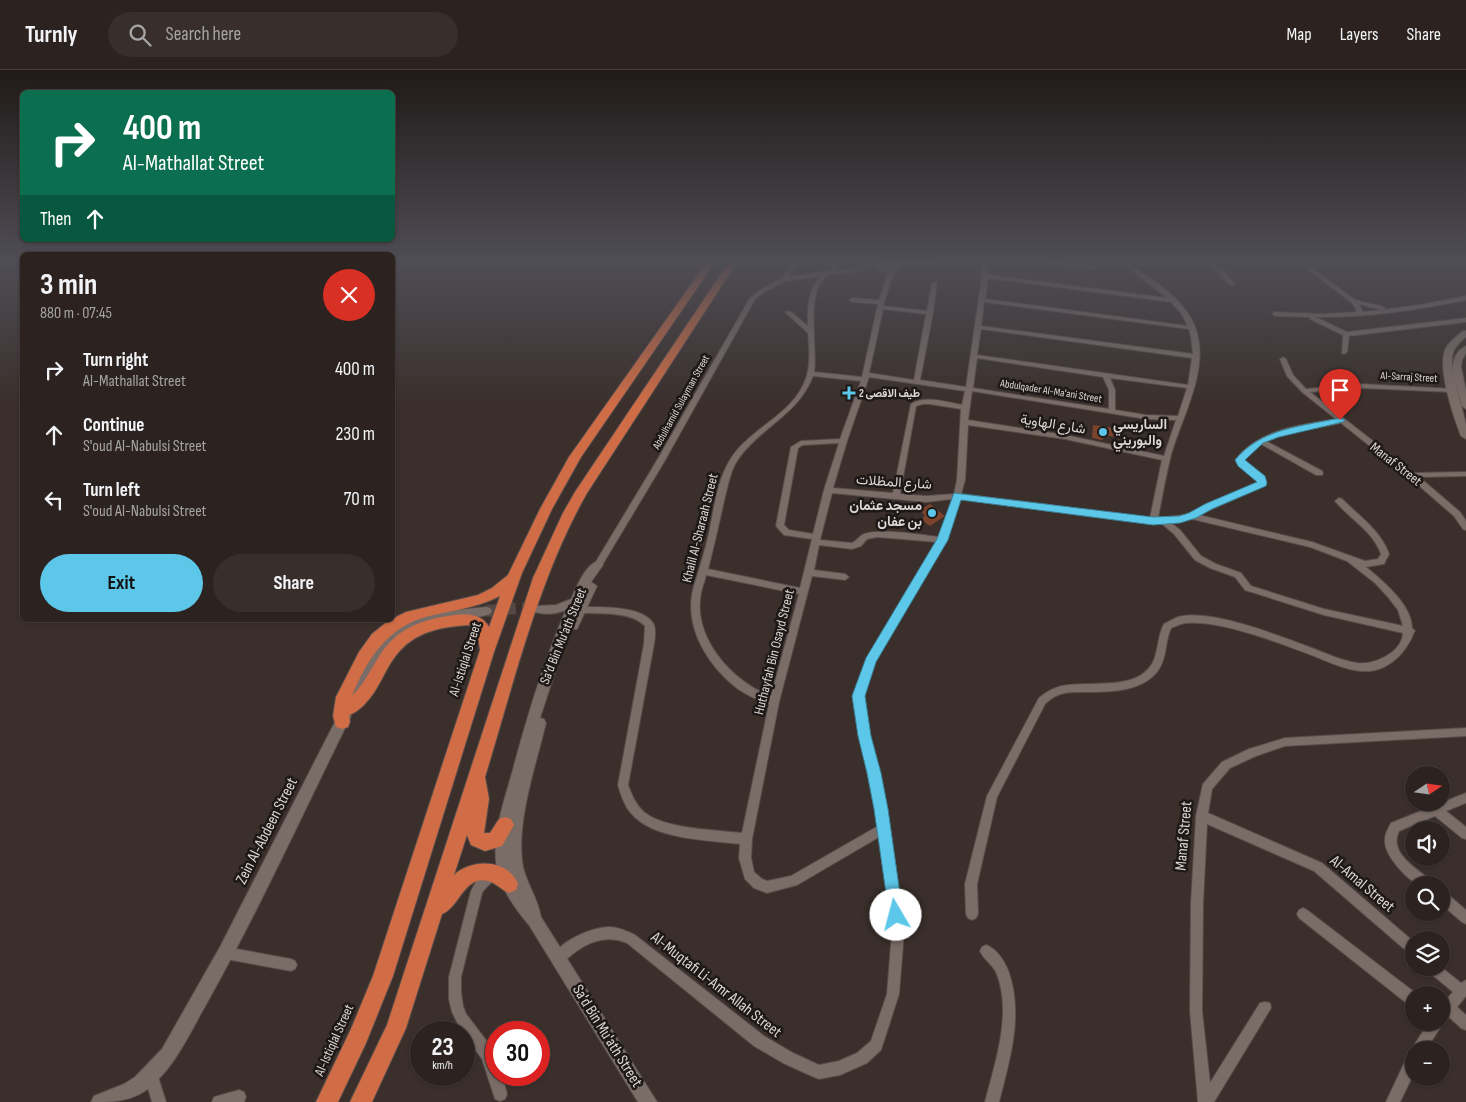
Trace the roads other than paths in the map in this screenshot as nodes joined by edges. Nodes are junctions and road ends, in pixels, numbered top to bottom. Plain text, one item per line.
1 (677, 310) edge
2 (703, 310) edge
3 (746, 310) edge
4 (812, 310) edge
5 (880, 310) edge
6 (915, 310) edge
7 (980, 310) edge
8 (1058, 310) edge
9 (1181, 310) edge
10 (1359, 310) edge
11 (1391, 310) edge
12 (788, 312) dead end
13 (930, 313) joint
14 (1275, 314) dead end
15 (1359, 314) junction
16 (1310, 317) junction
17 (1466, 320) edge
18 (978, 327) junction
19 (1192, 328) junction
20 (811, 332) junction
21 (1466, 333) edge
22 (1346, 334) junction
23 (1466, 348) edge
24 (1344, 352) dead end
25 (974, 356) junction
26 (1195, 356) junction
27 (1283, 360) dead end
28 (811, 374) junction
29 (1106, 376) junction
30 (866, 377) junction
31 (917, 381) junction
32 (1191, 387) junction
33 (969, 389) junction
34 (1452, 390) junction
35 (1304, 392) junction
36 (1466, 406) edge
37 (965, 408) junction
38 (1112, 410) junction
39 (1180, 418) junction
40 (1340, 420) junction
41 (965, 422) junction
42 (1466, 436) edge
43 (843, 441) junction
44 (1260, 441) junction
45 (1166, 459) junction
46 (1319, 473) dead end
47 (1466, 474) edge
48 (1412, 475) junction
49 (828, 490) junction
50 (896, 496) junction
51 (957, 496) junction
52 (1339, 501) dead end
53 (1192, 516) junction
54 (1153, 521) junction
55 (1164, 522) junction
56 (1466, 527) edge
57 (816, 540) junction
58 (943, 540) junction
59 (1350, 559) junction
60 (598, 565) joint
61 (704, 570) junction
62 (515, 572) junction
63 (808, 574) junction
64 (845, 577) dead end
65 (803, 592) junction
66 (578, 606) junction
67 (486, 611) tunnel mouth
68 (566, 624) junction
69 (1410, 631) junction
70 (487, 652) junction
71 (774, 702) junction
72 (540, 705) junction
73 (345, 716) junction
74 (1466, 732) edge
75 (476, 775) junction
76 (1466, 798) edge
77 (1450, 804) edge
78 (1434, 811) edge
79 (1437, 811) edge
80 (1202, 816) junction
81 (505, 825) junction
82 (882, 828) junction
83 (1466, 834) edge
84 (746, 839) junction
85 (1418, 876) edge
86 (463, 878) junction
87 (502, 879) junction
88 (477, 892) junction
89 (1450, 904) edge
90 (972, 914) dead end
91 (1303, 914) dead end
92 (1466, 918) edge
93 (534, 920) junction
94 (431, 922) junction
95 (1405, 942) edge
96 (986, 951) dead end
97 (226, 953) junction
98 (558, 958) junction
99 (292, 965) dead end
100 (1445, 976) edge
101 (1463, 989) edge
102 (1405, 993) edge
103 (1450, 1006) edge
104 (1265, 1008) dead end
105 (1450, 1015) edge
106 (1466, 1023) edge
107 (151, 1075) junction
108 (1405, 1077) edge
109 (500, 1094) dead end
110 (239, 1097) dead end
111 (100, 1102) edge
112 (159, 1102) edge
113 (219, 1102) edge
114 (327, 1102) edge
115 (361, 1102) edge
116 (648, 1102) edge
117 (992, 1102) edge
118 (1205, 1102) edge
119 (1393, 1102) edge

1 - 62 highway, Al-Istiqlal Street
2 - 75 highway
3 - 60 street, Abdulhamid Sulayman Street
4 - 20 street, Khalil Al-Sharaah Street
5 - 30 street, Huthayfah Bin Osayd Street
6 - 13 street
7 - 18 street, Al-Muqtafi Li-Amr Allah Street
8 - 19 street
9 - 19 street
10 - 15 street
11 - 15 street
12 - 20 street
13 - 31 street
14 - 16 street
15 - 16 street
16 - 22 street
17 - 22 street
18 - 25 street, Al-Muqtafi Li-Amr Allah Street
18 - 26 street
19 - 26 street
20 - 28 street, Khalil Al-Sharaah Street
21 - 34 street
22 - 24 street
23 - 36 street
25 - 29 street, Abdulqader Al-Ma'ani Street
25 - 33 street, Al-Muqtafi Li-Amr Allah Street
26 - 32 street
27 - 35 street, Manaf Street
28 - 30 street
28 - 61 street, Khalil Al-Sharaah Street
29 - 32 street
29 - 38 street, Abdulqader Al-Ma'ani Street
30 - 31 street
30 - 43 street, Huthayfah Bin Osayd Street
31 - 33 street
32 - 39 street
33 - 37 street, Al-Muqtafi Li-Amr Allah Street
33 - 38 street, Abdulqader Al-Ma'ani Street
34 - 35 street, Al-Sarraj Street
34 - 42 street
35 - 40 street, Manaf Street
37 - 41 street, Al-Muqtafi Li-Amr Allah Street
37 - 50 street
38 - 39 street
39 - 45 street
40 - 44 street
40 - 48 street, Manaf Street
41 - 45 street, شارع الهاوية
41 - 51 street, Al-Muqtafi Li-Amr Allah Street
43 - 49 street, Huthayfah Bin Osayd Street
43 - 57 street
44 - 46 street
44 - 53 street
45 - 54 street
47 - 48 street
48 - 56 street, Manaf Street
49 - 50 street, شارع المظلات
49 - 57 street, Huthayfah Bin Osayd Street
50 - 51 street, شارع المظلات
51 - 54 street, شارع المظلات
51 - 58 street, Al-Muqtafi Li-Amr Allah Street
52 - 59 street
53 - 55 street, شارع المظلات
53 - 59 street
54 - 55 street, شارع المظلات
55 - 69 street
57 - 58 street
57 - 63 street, Huthayfah Bin Osayd Street
58 - 82 street, Al-Muqtafi Li-Amr Allah Street
59 - 69 street
60 - 66 street, Sa'd Bin Mu'ath Street
61 - 65 street
61 - 71 street, Khalil Al-Sharaah Street
62 - 70 highway, Al-Istiqlal Street
62 - 73 highway
63 - 64 street
63 - 65 street, Huthayfah Bin Osayd Street
65 - 71 street, Huthayfah Bin Osayd Street
66 - 68 street, Sa'd Bin Mu'ath Street
66 - 68 street
66 - 72 street, Sa'd Bin Mu'ath Street
66 - 84 street
67 - 73 street, Zein Al-Abdeen Street
68 - 72 street, Sa'd Bin Mu'ath Street
69 - 90 street
70 - 73 highway
70 - 114 highway, Al-Istiqlal Street
71 - 84 street, Huthayfah Bin Osayd Street
72 - 81 street, Sa'd Bin Mu'ath Street
72 - 93 street, Sa'd Bin Mu'ath Street
73 - 97 street, Zein Al-Abdeen Street
74 - 80 street, Manaf Street
75 - 81 highway
75 - 94 highway
76 - 77 street
78 - 85 street
79 - 83 street
80 - 95 street, Al-Amal Street
80 - 118 street, Manaf Street
81 - 87 street, Sa'd Bin Mu'ath Street
82 - 84 street, Huthayfah Bin Osayd Street
82 - 98 street, Al-Muqtafi Li-Amr Allah Street
86 - 87 highway
86 - 88 street
86 - 94 highway
87 - 88 street
87 - 93 street, Sa'd Bin Mu'ath Street
88 - 109 street
89 - 92 street
91 - 102 street
93 - 98 street, Sa'd Bin Mu'ath Street
94 - 115 highway
96 - 117 street
97 - 99 street
97 - 107 street, Zein Al-Abdeen Street
98 - 116 street, Sa'd Bin Mu'ath Street
100 - 101 street
101 - 103 street
104 - 118 street, Manaf Street
105 - 106 street
107 - 111 street, Zein Al-Abdeen Street
107 - 112 street
108 - 119 street
110 - 113 street

